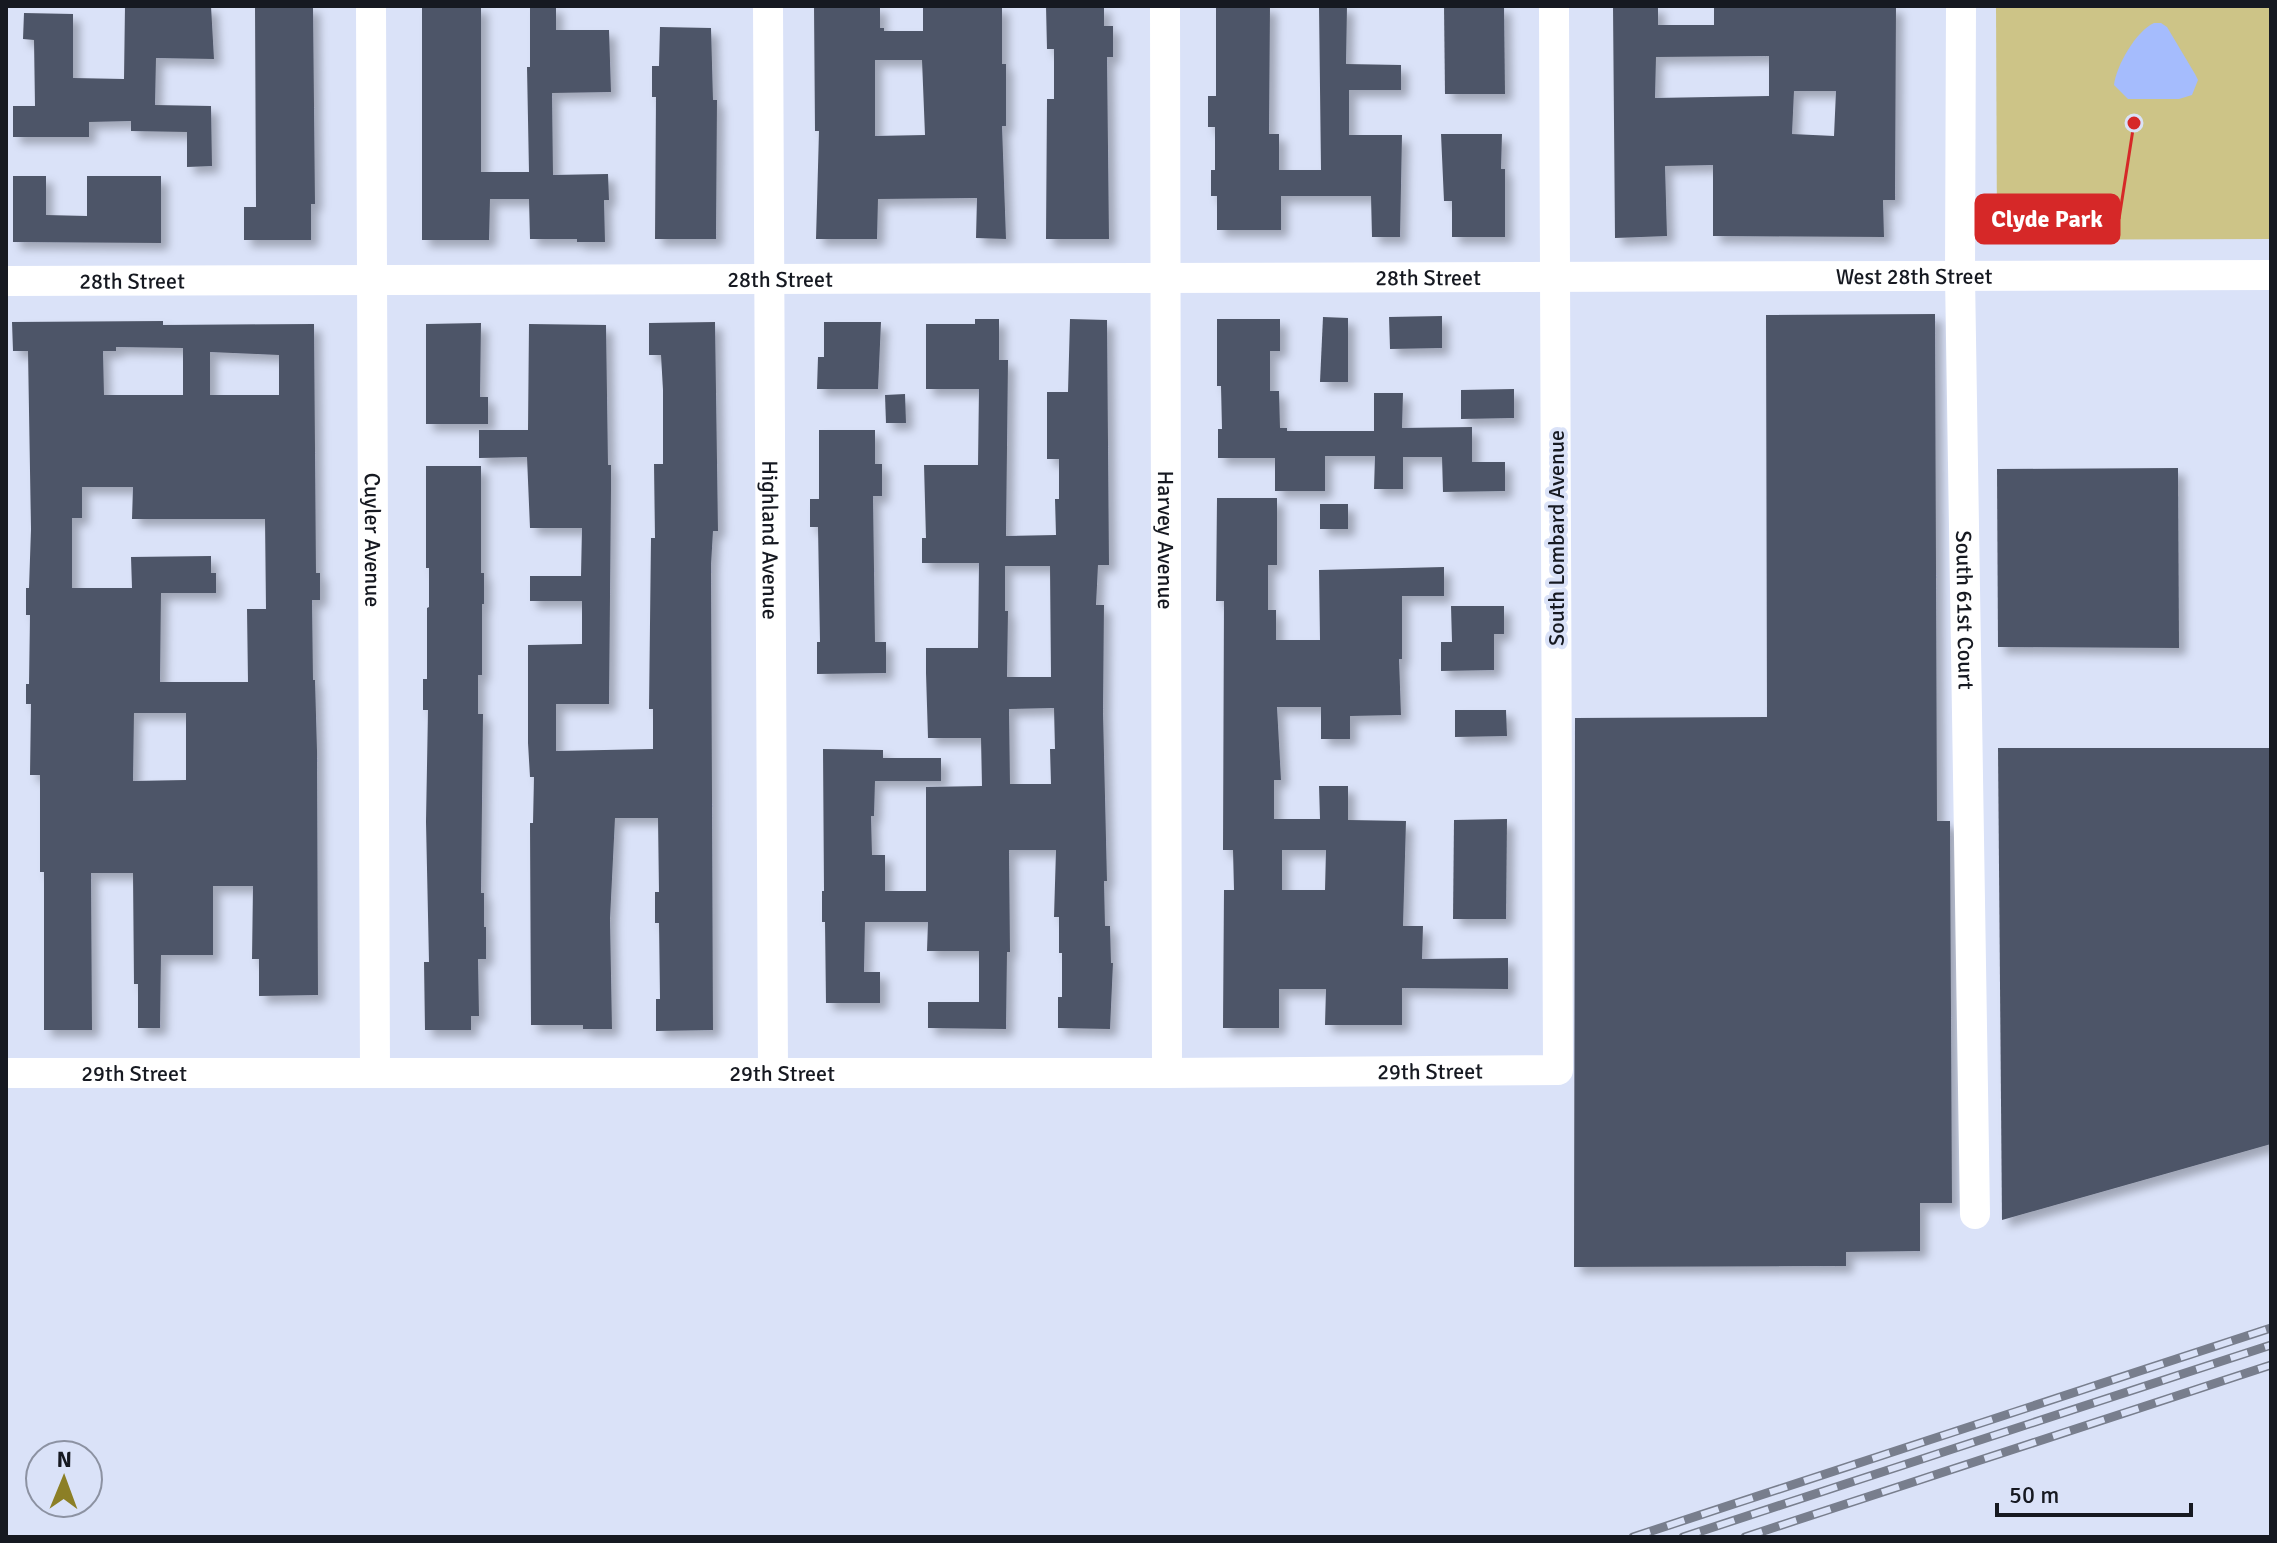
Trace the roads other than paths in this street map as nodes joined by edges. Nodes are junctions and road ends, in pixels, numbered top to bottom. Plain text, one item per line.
1 (371, 6) edge
2 (768, 6) edge
3 (1165, 6) edge
4 (1554, 6) edge
5 (1961, 6) edge
6 (2271, 275) edge
7 (1555, 276) junction
8 (1960, 276) junction
9 (1166, 277) junction
10 (770, 279) junction
11 (371, 280) junction
12 (6, 281) edge
13 (1558, 1070) joint
14 (6, 1073) edge
15 (375, 1073) junction
16 (773, 1073) junction
17 (1167, 1073) junction
18 (1975, 1214) dead end

1 - 11 street, Cuyler Avenue
2 - 10 street, Highland Avenue
3 - 9 street, Harvey Avenue
4 - 7 street, South Lombard Avenue
5 - 8 street, South 61st Court
6 - 8 street, West 28th Street
7 - 8 street, West 28th Street
7 - 9 street, 28th Street
7 - 13 street, South Lombard Avenue
8 - 18 street, South 61st Court
9 - 10 street, 28th Street
9 - 17 street, Harvey Avenue
10 - 11 street, 28th Street
10 - 16 street, Highland Avenue
11 - 12 street, 28th Street
11 - 15 street, Cuyler Avenue
13 - 17 street, 29th Street
14 - 15 street, 29th Street
15 - 16 street, 29th Street
16 - 17 street, 29th Street

